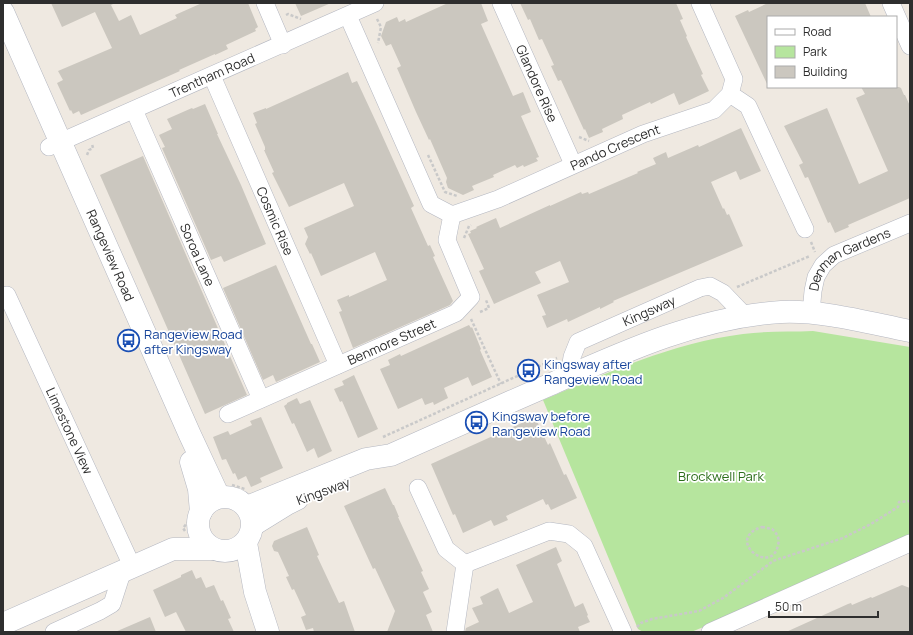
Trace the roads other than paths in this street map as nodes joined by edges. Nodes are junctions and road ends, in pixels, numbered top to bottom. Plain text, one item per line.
1 (265, 3) edge
2 (501, 3) edge
3 (700, 3) edge
4 (891, 3) edge
5 (373, 4) edge
6 (3, 12) edge
7 (348, 16) junction
8 (897, 16) edge
9 (897, 17) edge
10 (283, 44) junction
11 (3, 46) edge
12 (910, 46) edge
13 (212, 76) junction
14 (730, 94) junction
15 (134, 110) junction
16 (55, 145) junction
17 (573, 164) junction
18 (452, 215) junction
19 (910, 222) edge
20 (805, 229) road end
21 (5, 296) edge
22 (811, 313) junction
23 (746, 317) junction
24 (910, 331) edge
25 (338, 365) junction
26 (570, 366) junction
27 (156, 372) junction
28 (261, 399) junction
29 (228, 414) dead end
30 (418, 488) dead end
31 (219, 497) junction
32 (249, 525) junction
33 (190, 526) junction
34 (910, 543) edge
35 (219, 550) junction
36 (465, 564) junction
37 (127, 568) junction
38 (255, 592) junction
39 (3, 624) edge
40 (630, 630) edge
41 (54, 632) edge
42 (268, 632) edge
43 (456, 632) edge
44 (710, 632) edge

1 - 10 street
2 - 17 street, Glandore Rise
3 - 14 street
4 - 8 street
5 - 7 street, Trentham Road
6 - 16 street, Rangeview Road
7 - 10 street, Trentham Road
7 - 18 street
9 - 12 street
10 - 13 street, Trentham Road
11 - 16 street, Rangeview Road
13 - 15 street, Trentham Road
13 - 25 street, Cosmic Rise
14 - 17 street, Pando Crescent
14 - 20 street
15 - 16 street, Trentham Road
15 - 28 street, Soroa Lane
16 - 27 street, Rangeview Road
17 - 18 street, Pando Crescent
18 - 25 street, Benmore Street
19 - 22 street, Denman Gardens
21 - 37 street, Limestone View
22 - 23 street, Kingsway
22 - 24 street, Kingsway
23 - 26 street, Kingsway
23 - 26 street, Kingsway
25 - 28 street, Benmore Street
26 - 32 street, Kingsway
27 - 31 street, Rangeview Road
27 - 33 street, Rangeview Road
28 - 29 street, Benmore Street
30 - 36 street
31 - 32 street
31 - 33 street
32 - 35 street, Kingsway
32 - 38 street
33 - 35 street
33 - 35 street, Rangeview Road
33 - 37 street
34 - 44 street
35 - 38 street, Rangeview Road
36 - 40 street
36 - 43 street
37 - 39 street
37 - 41 street
38 - 42 street

